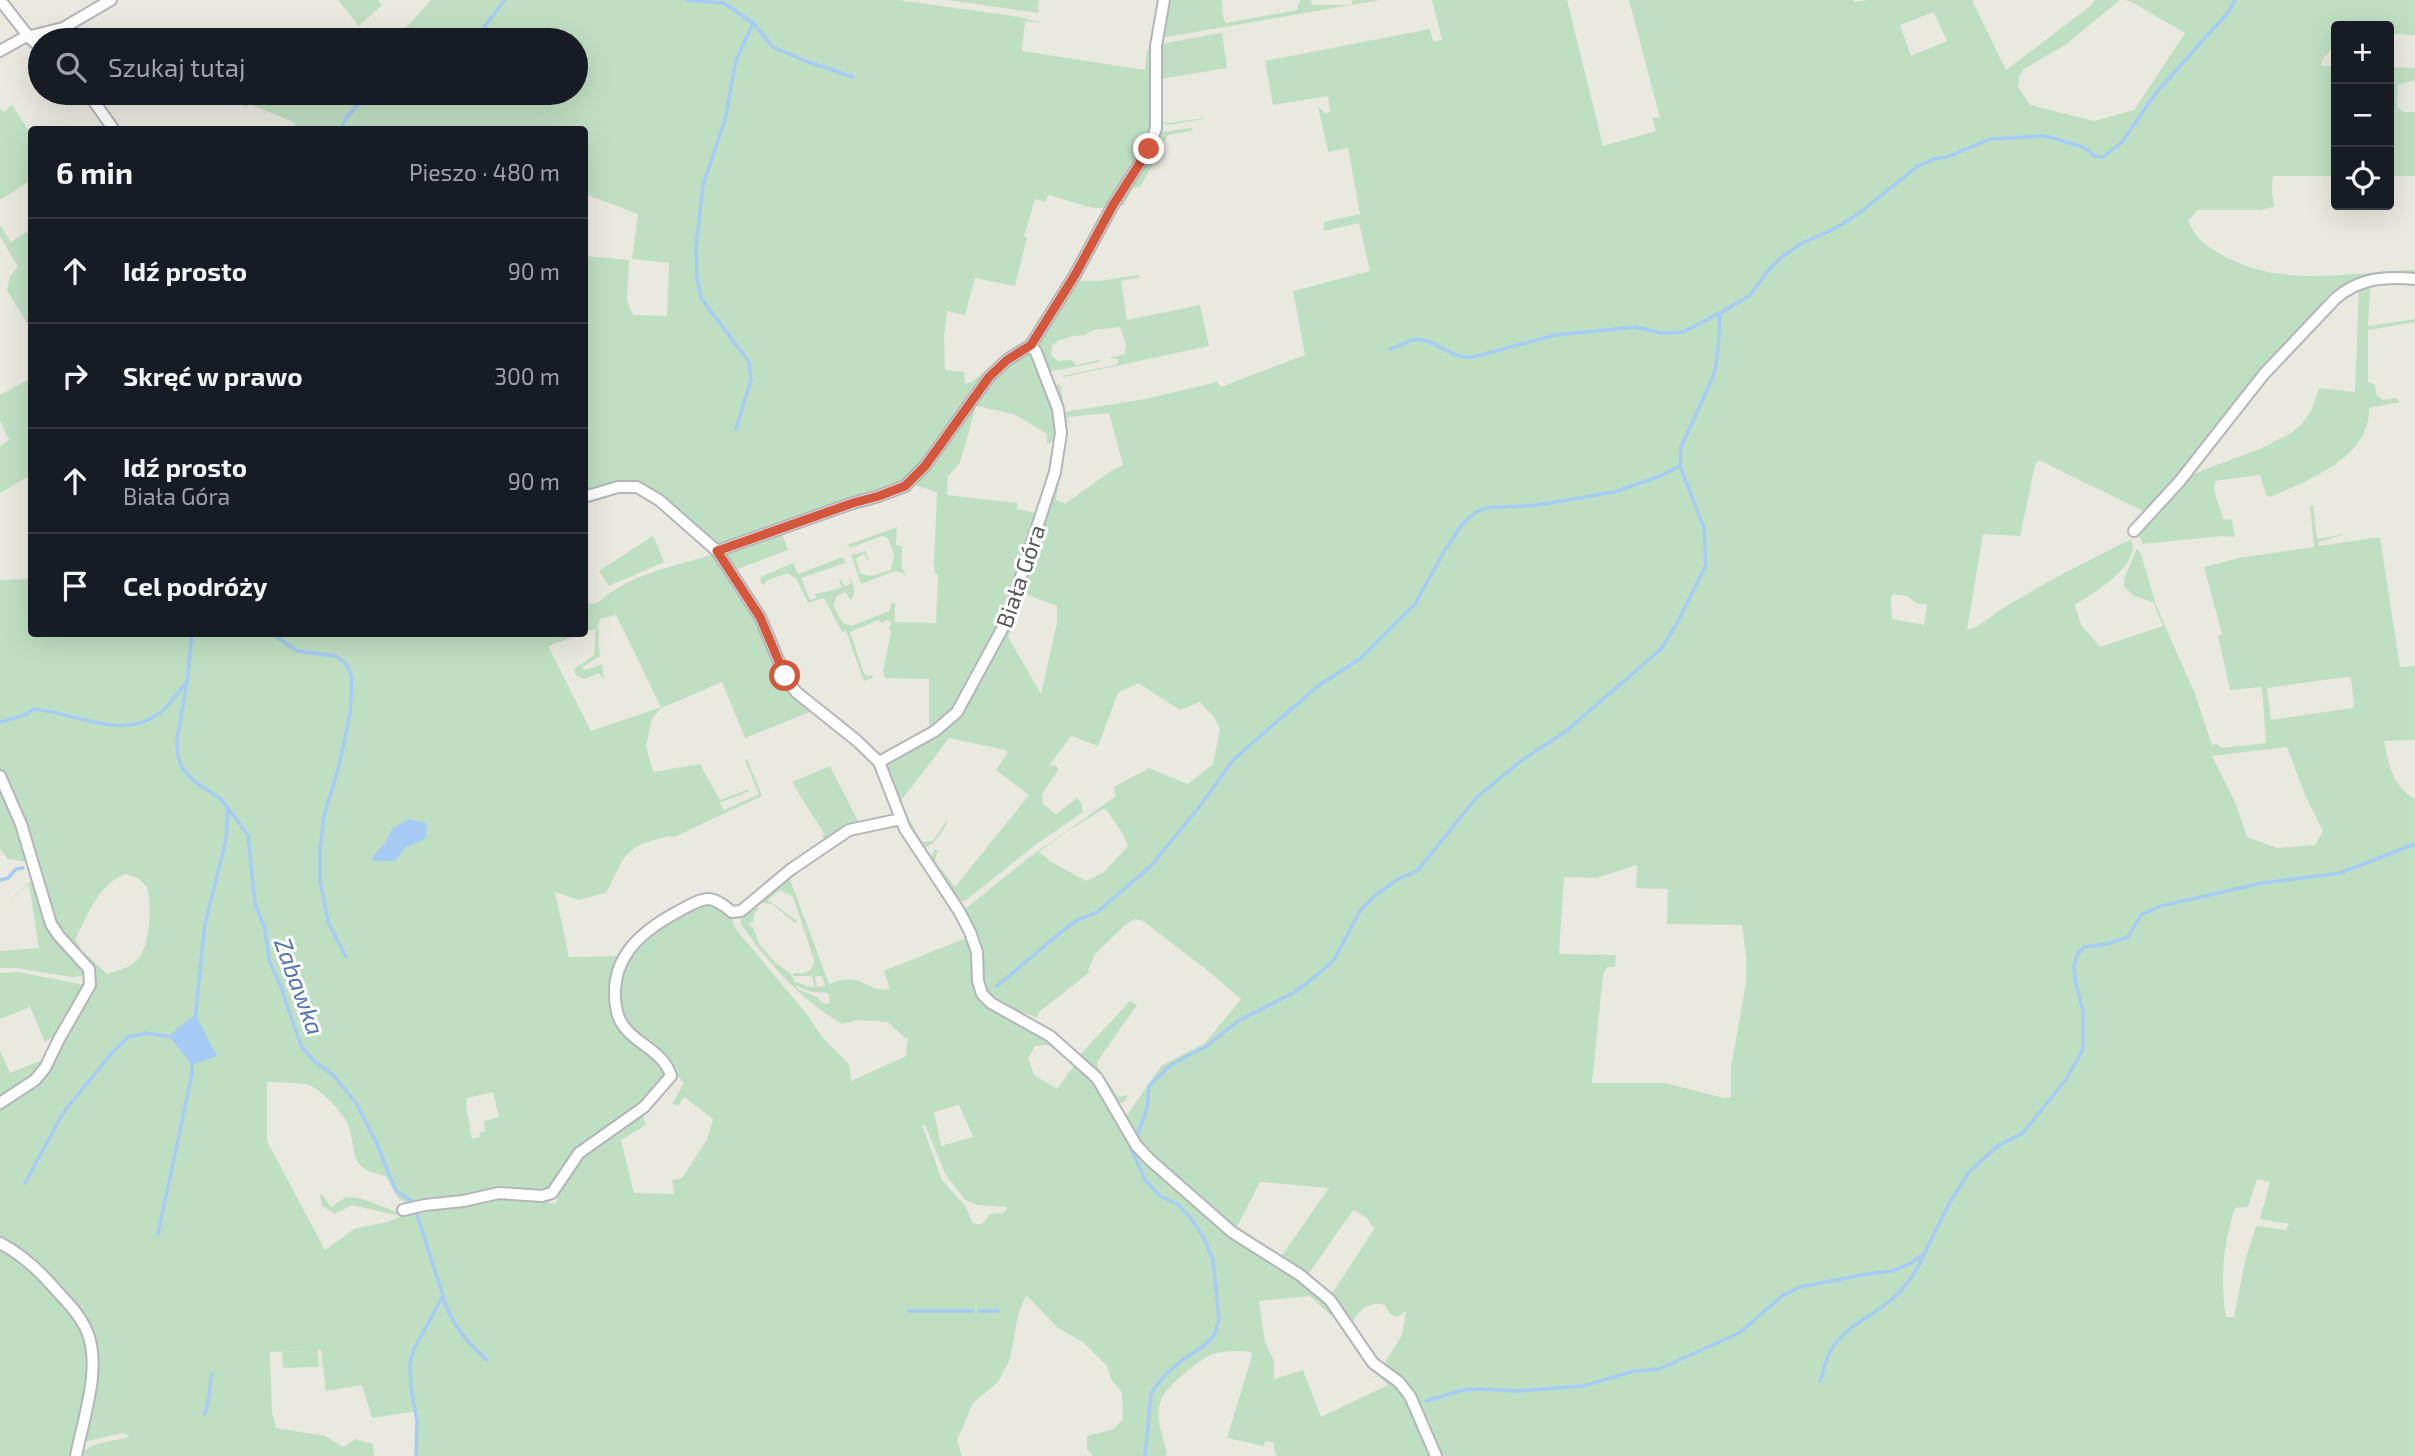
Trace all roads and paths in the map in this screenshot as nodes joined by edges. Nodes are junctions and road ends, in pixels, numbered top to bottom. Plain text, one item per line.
1 (1, 0) edge
2 (111, 0) edge
3 (1164, 0) edge
4 (63, 28) edge
5 (28, 36) edge
6 (28, 37) edge
7 (0, 51) edge
8 (96, 105) edge
9 (111, 126) edge
10 (2415, 279) edge
11 (1031, 345) junction
12 (588, 496) edge
13 (2134, 531) dead end
14 (717, 551) junction
15 (879, 762) junction
16 (0, 776) edge
17 (901, 819) junction
18 (0, 1103) edge
19 (409, 1209) dead end
20 (0, 1242) edge
21 (76, 1456) edge
22 (1437, 1456) edge

1 - 5 street
2 - 4 street
3 - 11 street
6 - 7 street
8 - 9 street
10 - 13 street
11 - 14 street
11 - 15 street, Biała Góra
12 - 14 street
14 - 15 street
15 - 17 street
16 - 18 street
17 - 19 street
17 - 22 street
20 - 21 street

